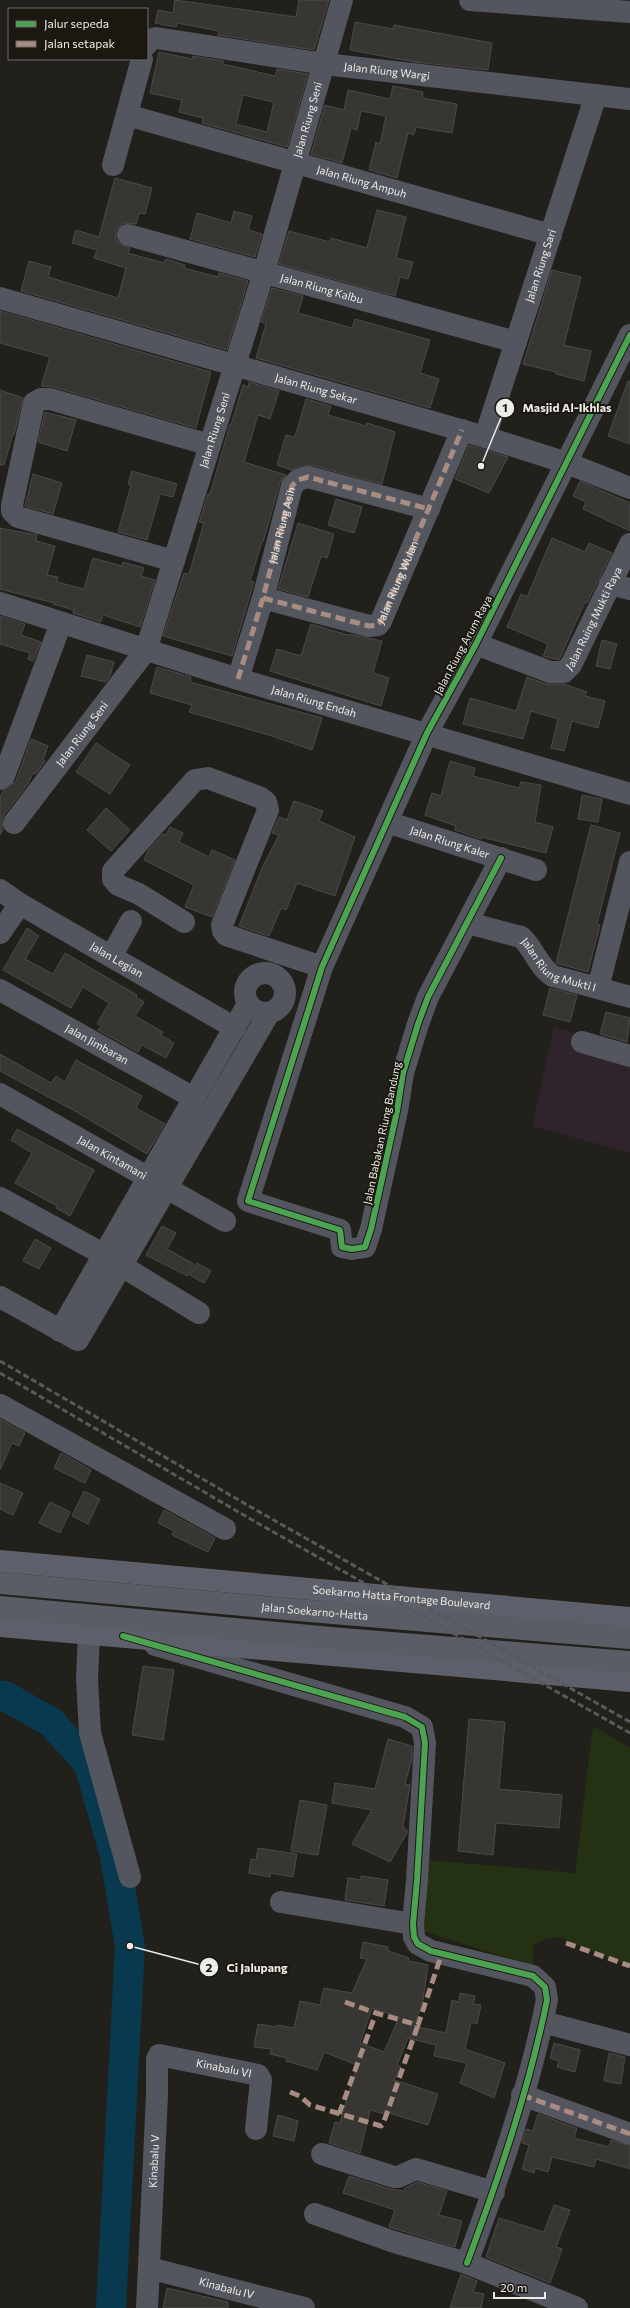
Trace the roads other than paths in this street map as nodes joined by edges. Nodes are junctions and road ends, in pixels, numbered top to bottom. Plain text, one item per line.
1 (342, 0) edge
2 (472, 0) edge
3 (559, 3) edge
4 (630, 12) edge
5 (148, 42) edge
6 (142, 60) edge
7 (325, 64) junction
8 (596, 95) junction
9 (630, 99) edge
10 (127, 115) junction
11 (296, 162) junction
12 (113, 165) dead end
13 (551, 235) junction
14 (128, 236) dead end
15 (264, 272) junction
16 (0, 298) edge
17 (630, 335) edge
18 (516, 342) junction
19 (236, 364) junction
20 (462, 430) junction
21 (485, 436) junction
22 (210, 445) junction
23 (567, 463) junction
24 (630, 488) edge
25 (429, 509) junction
26 (630, 544) edge
27 (174, 561) junction
28 (620, 587) edge
29 (263, 598) junction
30 (0, 603) edge
31 (61, 623) junction
32 (476, 644) junction
33 (146, 650) junction
34 (238, 679) junction
35 (427, 733) junction
36 (0, 779) edge
37 (630, 794) edge
38 (387, 822) junction
39 (14, 823) dead end
40 (501, 858) junction
41 (630, 862) edge
42 (536, 870) dead end
43 (0, 890) edge
44 (20, 904) junction
45 (131, 920) dead end
46 (184, 922) dead end
47 (468, 923) junction
48 (0, 934) edge
49 (269, 949) junction
50 (112, 955) junction
51 (268, 972) junction
52 (319, 974) junction
53 (598, 988) junction
54 (0, 990) edge
55 (630, 997) edge
56 (285, 998) junction
57 (248, 1004) junction
58 (269, 1013) junction
59 (235, 1028) junction
60 (582, 1042) dead end
61 (630, 1056) edge
62 (0, 1094) edge
63 (194, 1098) junction
64 (262, 1155) joint
65 (148, 1178) junction
66 (167, 1188) junction
67 (0, 1198) edge
68 (225, 1221) dead end
69 (103, 1254) junction
70 (122, 1266) junction
71 (0, 1297) edge
72 (199, 1313) dead end
73 (69, 1335) junction
74 (0, 1405) edge
75 (224, 1529) dead end
76 (0, 1561) edge
77 (0, 1583) edge
78 (268, 1585) joint
79 (0, 1607) edge
80 (630, 1618) edge
81 (0, 1626) edge
82 (89, 1634) junction
83 (123, 1636) junction
84 (630, 1638) edge
85 (630, 1662) edge
86 (624, 1681) edge
87 (130, 1877) dead end
88 (281, 1902) dead end
89 (412, 1924) junction
90 (542, 2022) junction
91 (630, 2045) edge
92 (159, 2055) joint
93 (522, 2095) junction
94 (256, 2129) dead end
95 (630, 2134) edge
96 (322, 2154) dead end
97 (494, 2192) junction
98 (315, 2214) dead end
99 (467, 2262) junction
100 (149, 2268) junction
101 (147, 2308) edge
102 (304, 2308) edge
103 (577, 2308) edge

1 - 7 street, Jalan Riung Seni
2 - 3 street
3 - 4 street
5 - 7 street, Jalan Riung Wargi
6 - 10 street
7 - 8 street, Jalan Riung Wargi
7 - 11 street, Jalan Riung Seni
8 - 9 street, Jalan Riung Wargi
8 - 13 street, Jalan Riung Sari
10 - 11 street, Jalan Riung Ampuh
10 - 12 street
11 - 13 street, Jalan Riung Ampuh
11 - 15 street, Jalan Riung Seni
13 - 18 street, Jalan Riung Sari
14 - 15 street, Jalan Riung Kalbu
15 - 18 street, Jalan Riung Kalbu
15 - 19 street, Jalan Riung Seni
16 - 19 street, Jalan Riung Sekar
17 - 23 street, Jalan Riung Arum Raya
18 - 21 street, Jalan Riung Sari
19 - 20 street, Jalan Riung Sekar
19 - 22 street, Jalan Riung Seni
20 - 21 street, Jalan Riung Sekar
20 - 25 street, Jalan Riung Wulan
21 - 23 street, Jalan Riung Sekar
22 - 27 street, Jalan Riung Seni
22 - 27 street
23 - 24 street, Jalan Riung Sekar
23 - 32 street, Jalan Riung Arum Raya
25 - 29 street, Jalan Riung Wulan
25 - 29 street, Jalan Riung Asih
26 - 28 street, Jalan Ruing Mukti Raya
27 - 33 street, Jalan Riung Seni
28 - 32 street, Jalan Ruing Mukti Raya
29 - 34 street, Jalan Riung Asih
30 - 31 street, Jalan Riung Endah
31 - 33 street, Jalan Riung Endah
31 - 36 street
32 - 35 street, Jalan Riung Arum Raya
33 - 34 street, Jalan Riung Endah
33 - 39 street, Jalan Riung Seni
34 - 35 street, Jalan Riung Endah
35 - 37 street, Jalan Riung Endah
35 - 38 street, Jalan Riung Arum Raya
38 - 40 street, Jalan Riung Kaler
38 - 52 street, Jalan Riung Arum Raya
40 - 42 street, Jalan Riung Kaler
40 - 47 street, Jalan Babakan Riung Bandung
41 - 53 street
43 - 44 street, Jalan Legian
44 - 48 street
44 - 50 street, Jalan Legian
45 - 50 street
46 - 49 street
47 - 53 street, Jalan Riung Mukti I
47 - 64 street, Jalan Babakan Riung Bandung
49 - 51 street
49 - 52 street
50 - 59 street, Jalan Legian
51 - 56 street
51 - 57 street
52 - 56 street
52 - 64 street, Jalan Riung Arum Raya
53 - 55 street, Jalan Riung Mukti I
54 - 63 street, Jalan Jimbaran
56 - 58 street
57 - 58 street
57 - 59 street
58 - 66 street
59 - 63 street
60 - 61 street
62 - 65 street, Jalan Kintamani
63 - 65 street
65 - 66 street, Jalan Kintamani
65 - 69 street
66 - 68 street, Jalan Kintamani
66 - 70 street
67 - 69 street
69 - 73 street
70 - 72 street
70 - 73 street
71 - 73 street
74 - 75 street
76 - 78 main road, Jalan Soekarno-Hatta
77 - 84 highway, Jalan Soekarno-Hatta
78 - 80 main road, Soekarno Hatta Frontage Boulevard
79 - 85 highway
81 - 82 main road
82 - 83 main road
82 - 87 street
83 - 86 main road
83 - 89 street
88 - 89 street
89 - 90 street
90 - 91 street
90 - 93 street
92 - 94 street, Kinabalu VI
92 - 100 street, Kinabalu V
93 - 95 street
93 - 97 street
96 - 97 street
97 - 99 street
98 - 99 street
99 - 103 street
100 - 101 street, Kinabalu V
100 - 102 street, Kinabalu IV

